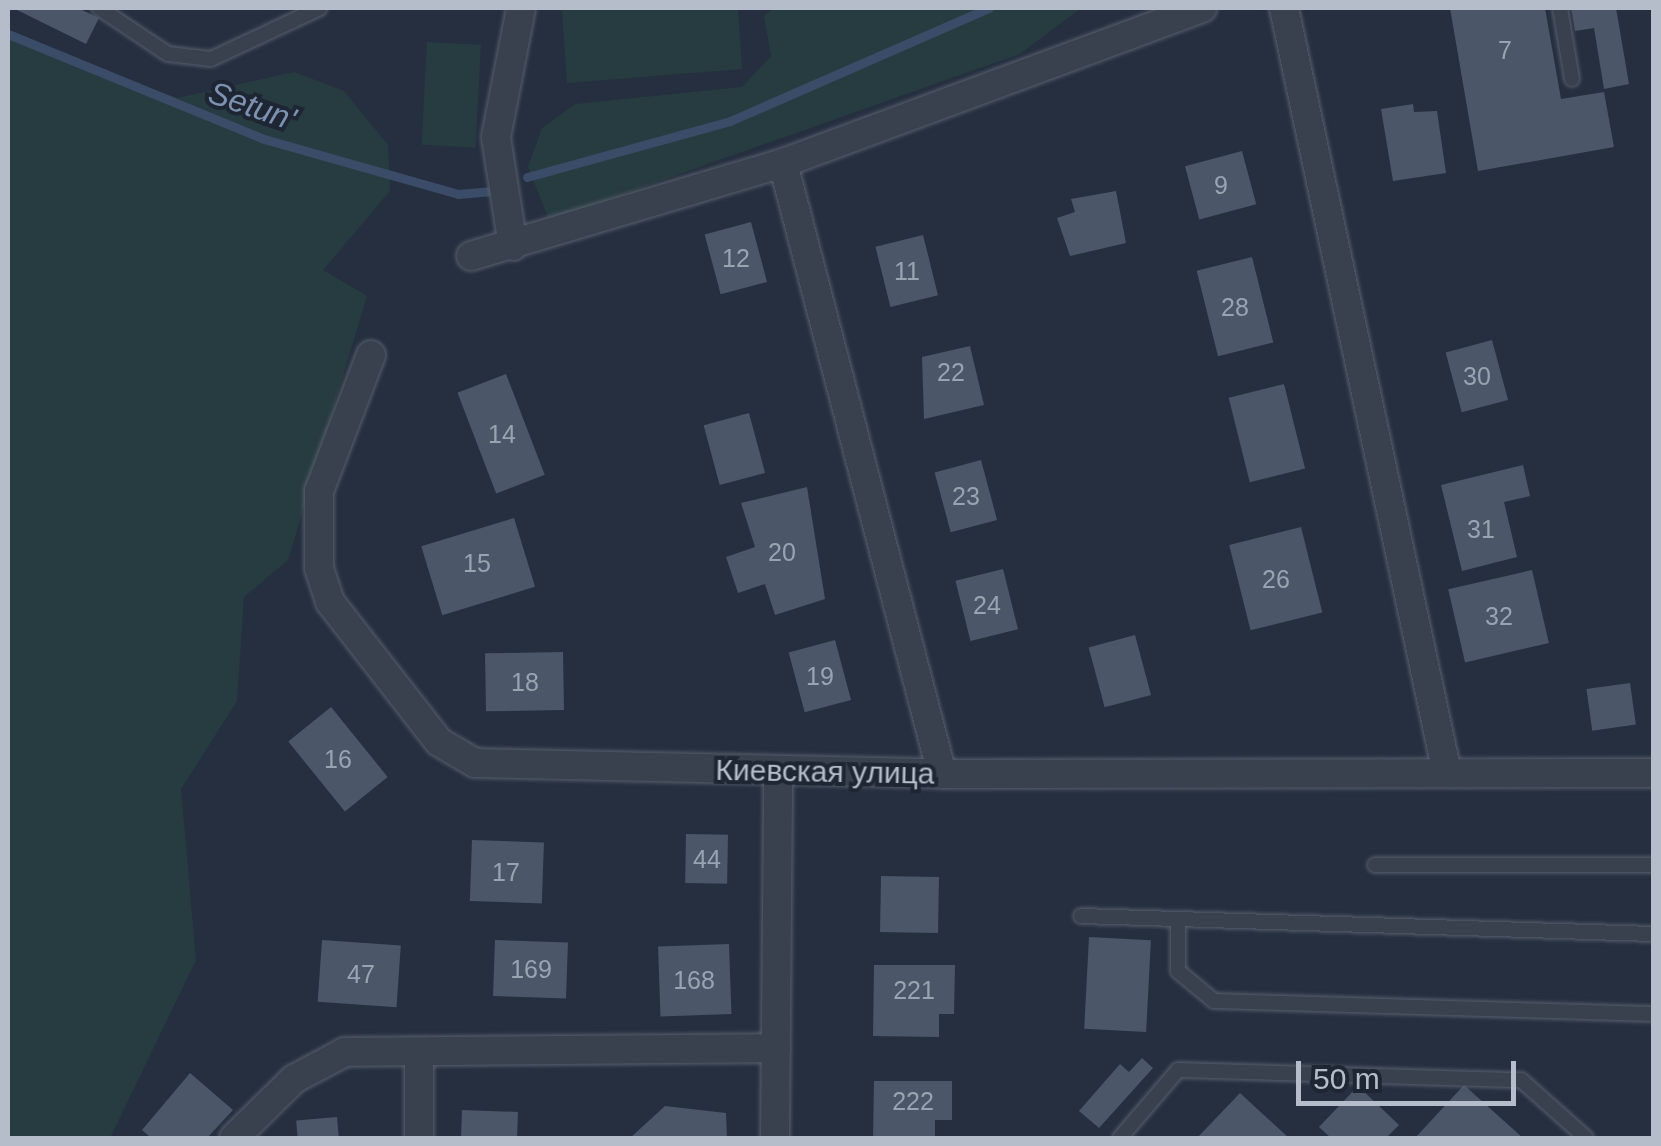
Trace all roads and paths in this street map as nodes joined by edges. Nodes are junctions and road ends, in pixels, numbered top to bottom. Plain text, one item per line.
1 (98, 8) edge
2 (320, 8) edge
3 (521, 8) edge
4 (1202, 8) edge
5 (1284, 8) edge
6 (1560, 8) edge
7 (1572, 78) dead end
8 (783, 164) junction
9 (513, 246) junction
10 (472, 256) dead end
11 (371, 355) dead end
12 (778, 772) junction
13 (1447, 773) junction
14 (1654, 773) edge
15 (942, 774) junction
16 (1375, 865) dead end
17 (1654, 866) edge
18 (1081, 916) dead end
19 (1178, 919) junction
20 (1654, 934) edge
21 (1654, 1014) edge
22 (776, 1048) junction
23 (419, 1052) junction
24 (234, 1138) edge
25 (418, 1138) edge
26 (775, 1138) edge
27 (1120, 1138) edge
28 (1586, 1138) edge

1 - 2 lane
3 - 9 street
4 - 8 street
5 - 13 street
6 - 7 lane
8 - 9 street
8 - 15 street
9 - 10 street
11 - 12 street, Киевская улица
12 - 15 street, Киевская улица
12 - 22 street
13 - 14 street, Киевская улица
13 - 15 street, Киевская улица
16 - 17 lane
18 - 19 lane
19 - 20 lane
19 - 21 lane
22 - 23 street
22 - 26 street
23 - 24 street
23 - 25 street
27 - 28 lane

